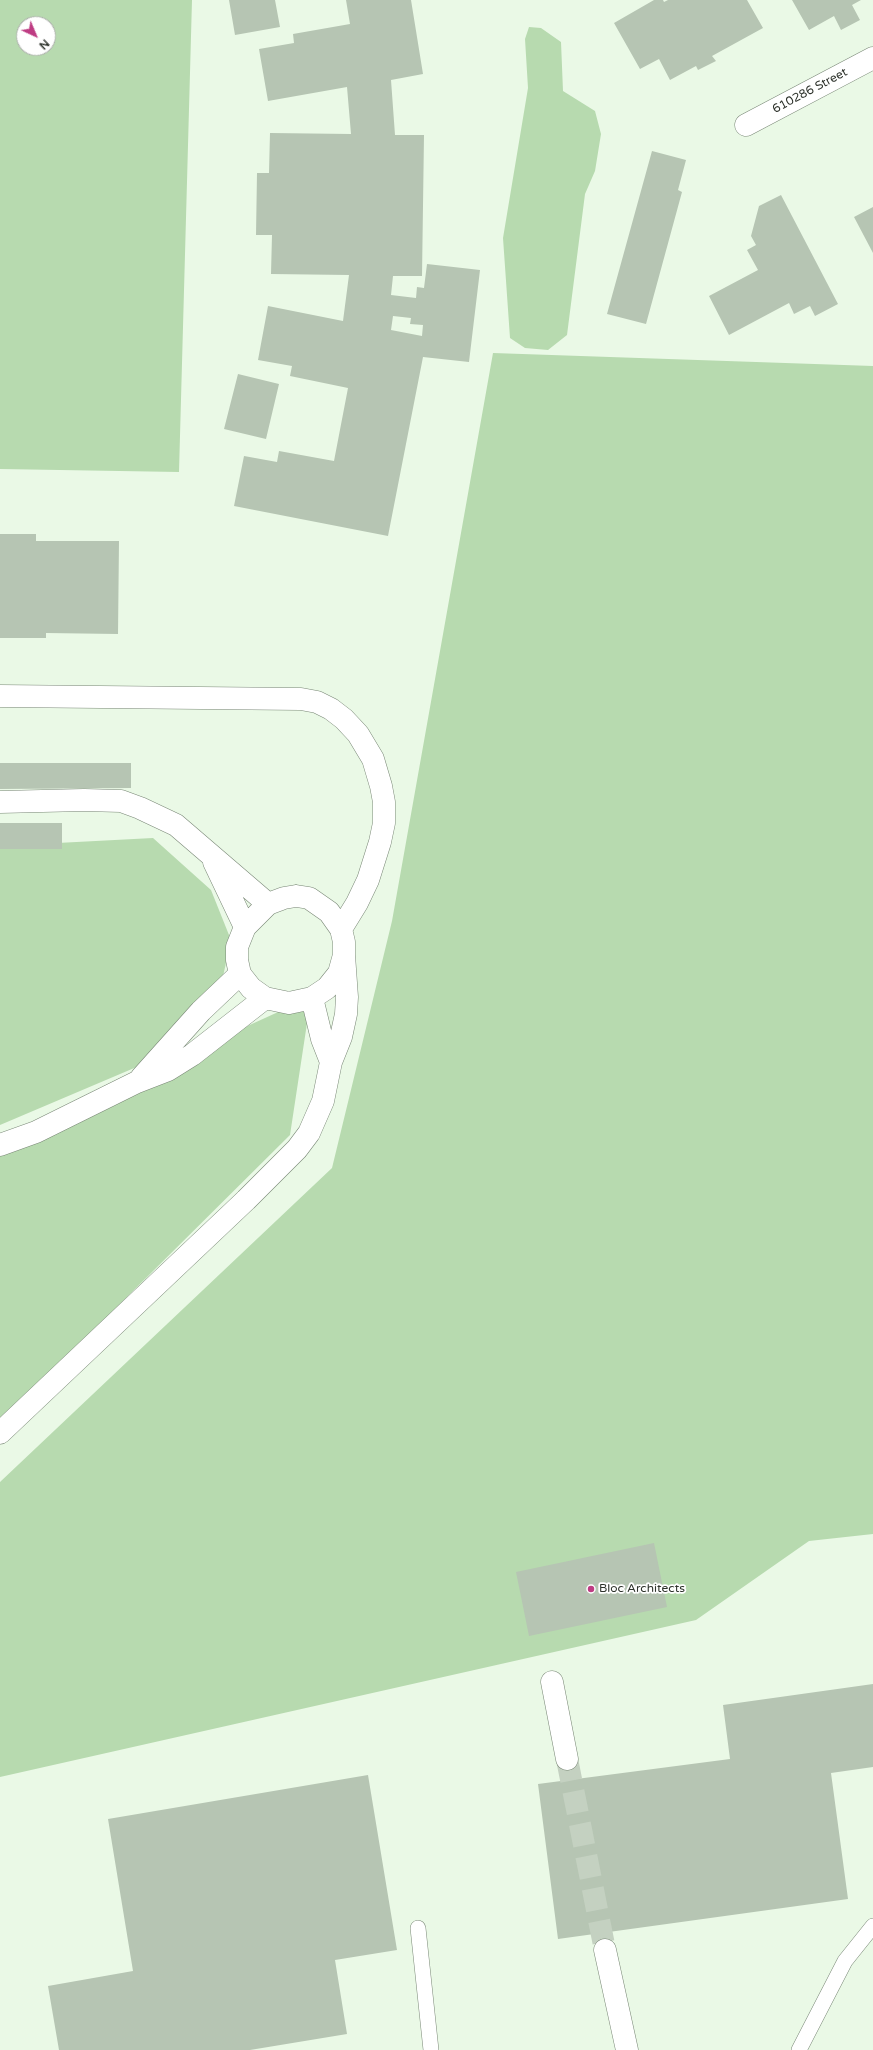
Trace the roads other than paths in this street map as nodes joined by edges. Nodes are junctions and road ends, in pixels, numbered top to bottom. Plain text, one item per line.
1 (873, 58) edge
2 (746, 125) dead end
3 (0, 696) edge
4 (0, 802) edge
5 (211, 855) junction
6 (268, 904) junction
7 (245, 927) junction
8 (341, 929) junction
9 (344, 955) junction
10 (240, 974) junction
11 (266, 998) junction
12 (312, 998) junction
13 (331, 1062) junction
14 (137, 1082) junction
15 (0, 1145) edge
16 (0, 1433) edge
17 (552, 1682) dead end
18 (567, 1759) tunnel mouth
19 (873, 1926) edge
20 (418, 1928) dead end
21 (605, 1950) tunnel mouth
22 (431, 2050) edge
23 (627, 2050) edge
24 (799, 2050) edge

1 - 2 street, 610286 Street
3 - 8 street
4 - 5 street
5 - 6 street
5 - 7 street
6 - 7 street
6 - 8 street
7 - 10 street
8 - 9 street
9 - 12 street
9 - 13 street
10 - 11 street
10 - 14 street
11 - 12 street
11 - 14 street
12 - 13 street
13 - 16 street
14 - 15 street
17 - 18 street
19 - 24 lane
20 - 22 lane
21 - 23 street

